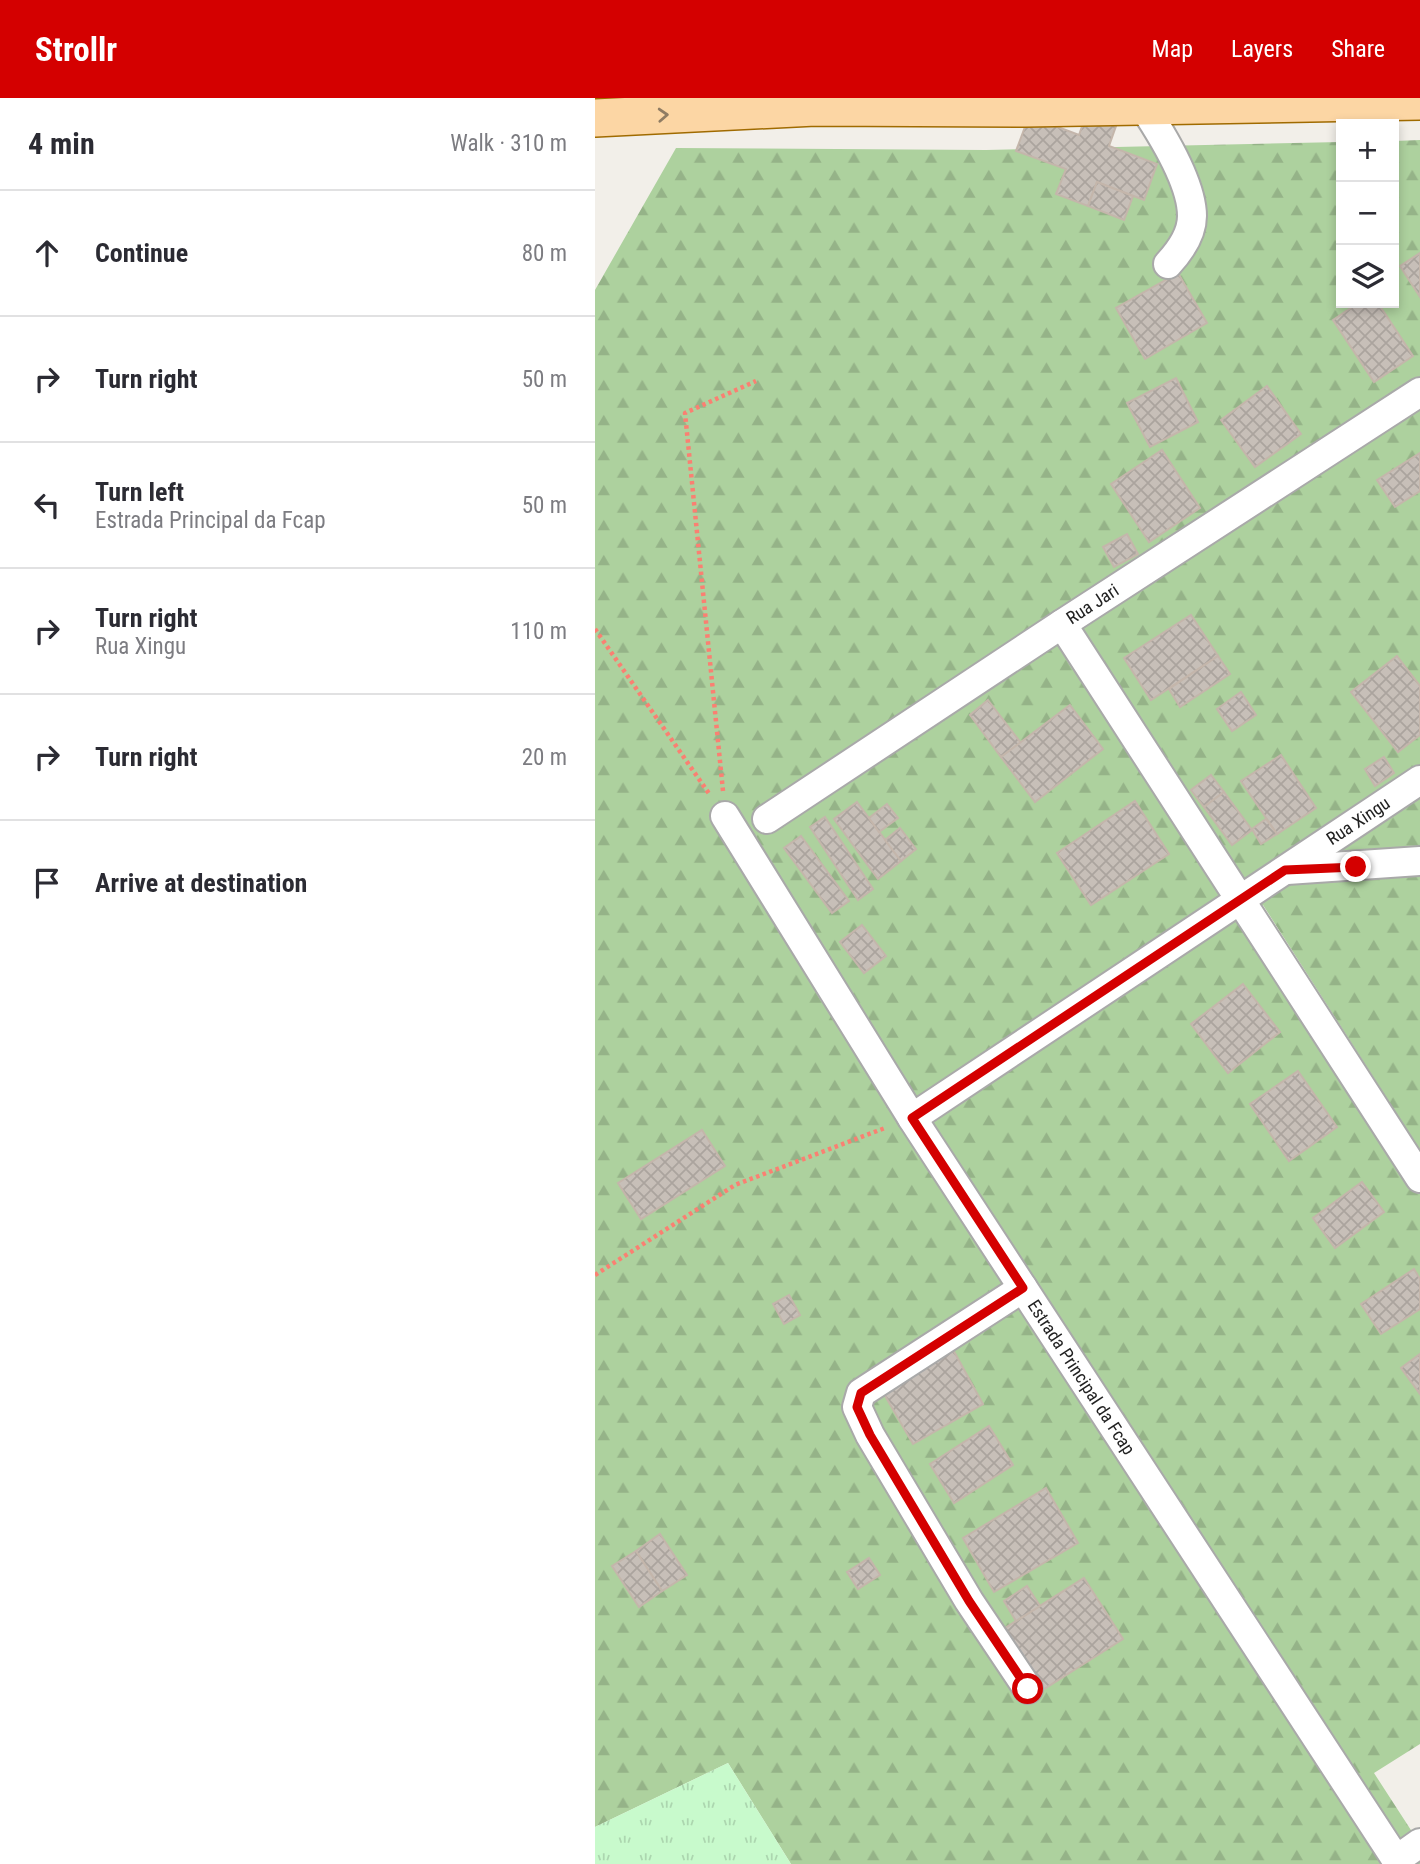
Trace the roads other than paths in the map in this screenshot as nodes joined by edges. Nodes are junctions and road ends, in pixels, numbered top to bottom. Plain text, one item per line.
1 (1420, 101) edge
2 (1143, 106) junction
3 (595, 118) edge
4 (1168, 264) dead end
5 (1420, 392) edge
6 (1062, 624) junction
7 (1420, 780) edge
8 (725, 816) road end
9 (767, 820) dead end
10 (1420, 861) edge
11 (1285, 870) junction
12 (1239, 900) junction
13 (912, 1118) junction
14 (1420, 1178) edge
15 (1023, 1288) junction
16 (1028, 1689) dead end
17 (1420, 1843) edge
18 (1397, 1862) edge

1 - 2 main road
3 -> 2 main road
2 - 4 street
5 - 6 street, Rua Jari
6 - 9 street, Rua Jari
6 - 12 street
7 - 11 street, Rua Xingu
8 - 13 street, Estrada Principal da Fcap
10 - 11 street
11 - 12 street, Rua Xingu
12 - 13 street, Rua Xingu
12 - 14 street
13 - 15 street, Estrada Principal da Fcap
15 - 16 street
15 - 18 street, Estrada Principal da Fcap
17 - 18 street

